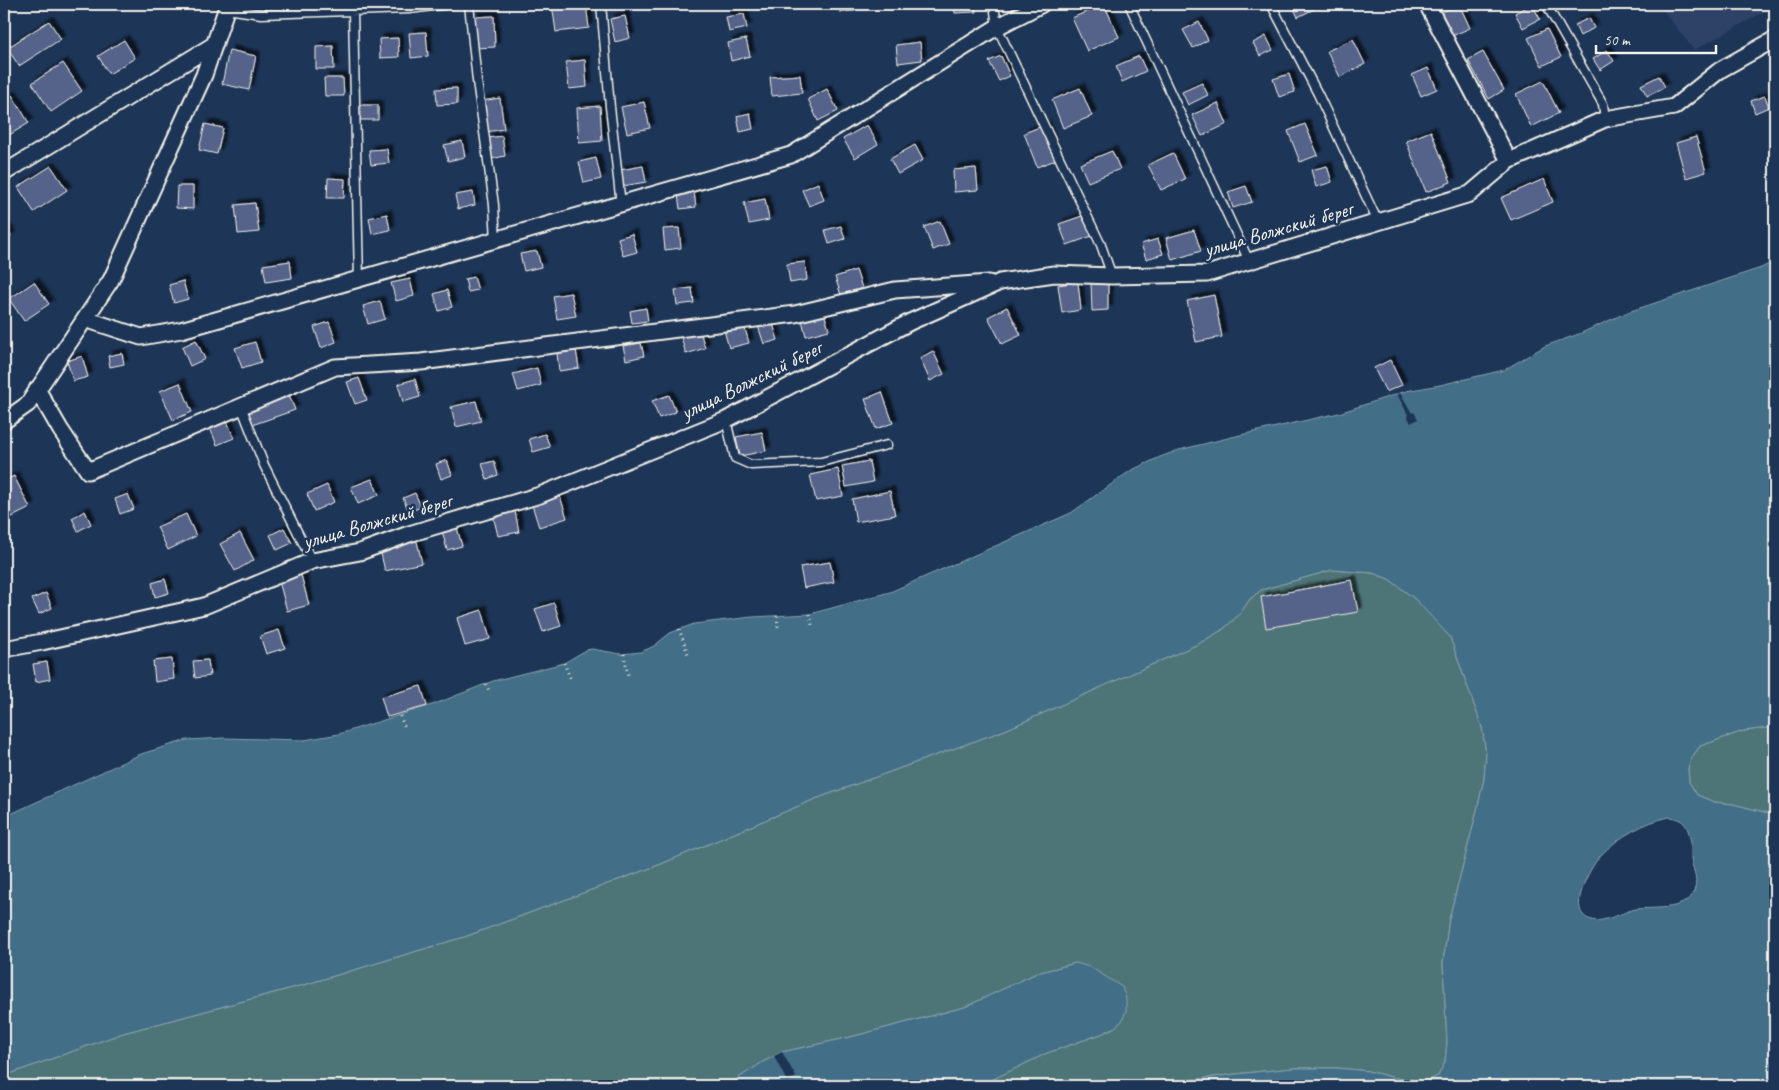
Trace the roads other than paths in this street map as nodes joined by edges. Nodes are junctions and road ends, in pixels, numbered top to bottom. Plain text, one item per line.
1 (450, 4) edge
2 (469, 4) edge
3 (601, 4) edge
4 (994, 4) edge
5 (1042, 4) edge
6 (1129, 4) edge
7 (1271, 4) edge
8 (1427, 4) edge
9 (1546, 4) edge
10 (228, 7) edge
11 (353, 11) junction
12 (997, 27) junction
13 (1775, 39) edge
14 (215, 44) junction
15 (1605, 119) junction
16 (1509, 161) junction
17 (4, 173) edge
18 (621, 205) junction
19 (1378, 222) junction
20 (496, 241) junction
21 (1249, 261) junction
22 (1112, 276) junction
23 (358, 280) junction
24 (1000, 282) junction
25 (85, 319) junction
26 (37, 389) junction
27 (241, 406) junction
28 (726, 420) junction
29 (4, 421) edge
30 (887, 445) dead end
31 (312, 561) junction
32 (4, 649) edge

1 - 11 lane
2 - 20 lane
3 - 18 lane
4 - 12 lane
5 - 12 street
6 - 21 lane
7 - 19 lane
8 - 16 street
9 - 15 lane
10 - 11 lane
10 - 14 street
11 - 23 lane
12 - 18 street
12 - 22 lane
13 - 15 street, улица Волжский берег
14 - 17 street
14 - 25 street
15 - 16 street, улица Волжский берег
16 - 19 street, улица Волжский берег
18 - 20 street
19 - 21 street, улица Волжский берег
20 - 23 street
21 - 22 street, улица Волжский берег
22 - 24 street, улица Волжский берег
23 - 25 street
24 - 27 street
24 - 28 street, улица Волжский берег
25 - 26 street
26 - 27 street
26 - 29 street
27 - 31 lane
28 - 30 lane
28 - 31 street, улица Волжский берег
31 - 32 street, улица Волжский берег

